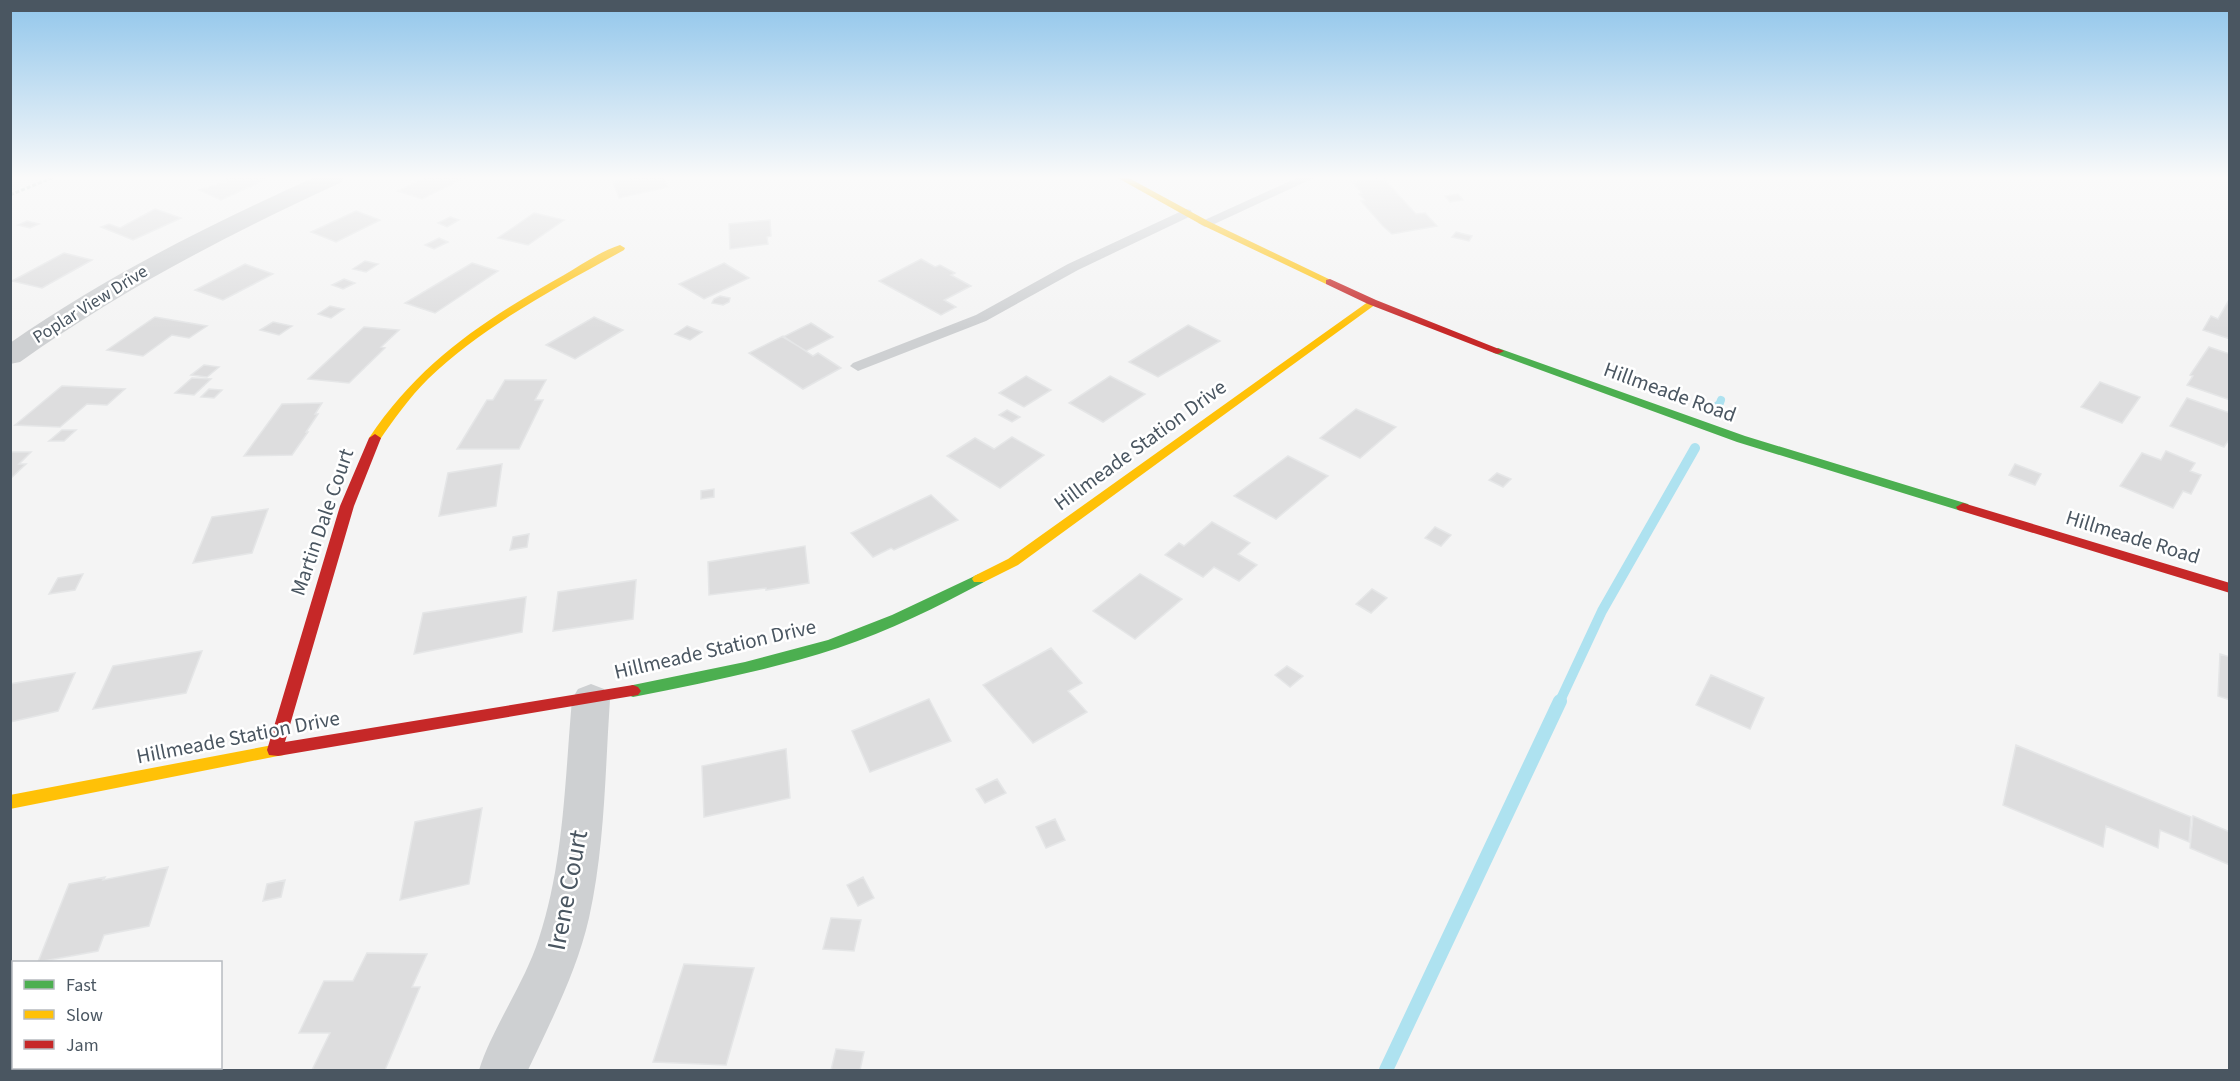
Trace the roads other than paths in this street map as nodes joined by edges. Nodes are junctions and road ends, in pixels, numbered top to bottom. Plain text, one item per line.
1 (228, 227) edge
2 (1156, 227) edge
3 (1214, 227) edge
4 (620, 248) dead end
5 (1372, 302) junction
6 (10, 356) edge
7 (858, 366) dead end
8 (2229, 588) edge
9 (591, 699) junction
10 (275, 750) junction
11 (10, 802) edge
12 (503, 1071) edge

1 - 6 street, Poplar View Drive
2 - 7 lane
3 - 5 street, Hillmeade Road
4 - 10 street, Martin Dale Court
5 - 8 street, Hillmeade Road
5 - 9 street, Hillmeade Station Drive
9 - 10 street, Hillmeade Station Drive
9 - 12 street, Irene Court
10 - 11 street, Hillmeade Station Drive

